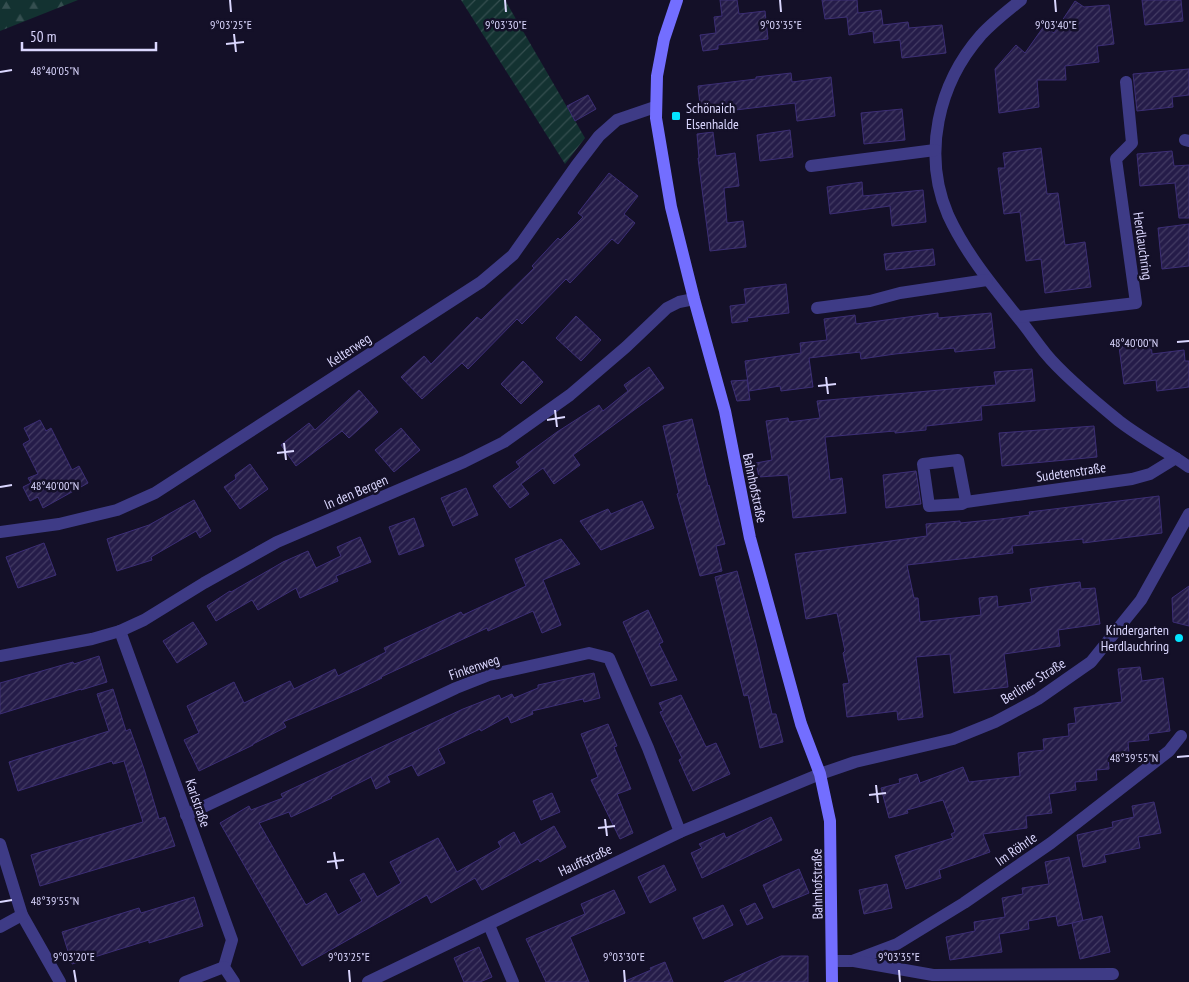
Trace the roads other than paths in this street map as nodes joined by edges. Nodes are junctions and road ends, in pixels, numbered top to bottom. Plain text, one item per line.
1 (677, 0) edge
2 (1021, 0) edge
3 (1126, 82) dead end
4 (655, 107) junction
5 (935, 150) junction
6 (811, 166) dead end
7 (987, 280) junction
8 (694, 299) junction
9 (817, 308) dead end
10 (1018, 317) junction
11 (1176, 458) junction
12 (1189, 466) edge
13 (966, 502) junction
14 (1189, 514) edge
15 (0, 532) edge
16 (120, 631) junction
17 (0, 656) edge
18 (1181, 736) dead end
19 (820, 774) junction
20 (186, 815) junction
21 (680, 832) junction
22 (0, 844) edge
23 (22, 915) junction
24 (489, 925) junction
25 (0, 927) edge
26 (832, 961) junction
27 (852, 961) junction
28 (224, 967) junction
29 (1111, 978) edge
30 (60, 982) edge
31 (185, 982) edge
32 (234, 982) edge
33 (368, 982) edge
34 (513, 982) edge
35 (832, 982) edge

1 - 4 street, Bahnhofstraße
2 - 5 street
3 - 10 street, Herdlauchring
4 - 8 street, Bahnhofstraße
4 - 15 street, Kelterweg
5 - 6 street
5 - 7 street
7 - 9 street
7 - 10 street
8 - 16 street, In den Bergen
8 - 19 street, Bahnhofstraße
10 - 11 street
11 - 12 street
11 - 13 street, Sudetenstraße
13 - 13 street, Sudetenstraße
14 - 19 street, Berliner Straße
16 - 17 street, In den Bergen
16 - 20 street, Karlstraße
18 - 27 street, Im Röhrle
19 - 21 street, Hauffstraße
19 - 26 street, Bahnhofstraße
20 - 21 street, Finkenweg
20 - 28 street, Karlstraße
21 - 24 street, Hauffstraße
22 - 23 street
23 - 25 street
23 - 30 street
24 - 33 street, Hauffstraße
24 - 34 street
26 - 27 street, Im Röhrle
26 - 35 street, Bahnhofstraße
27 - 29 street, Im Röhrle
28 - 31 street
28 - 32 street

